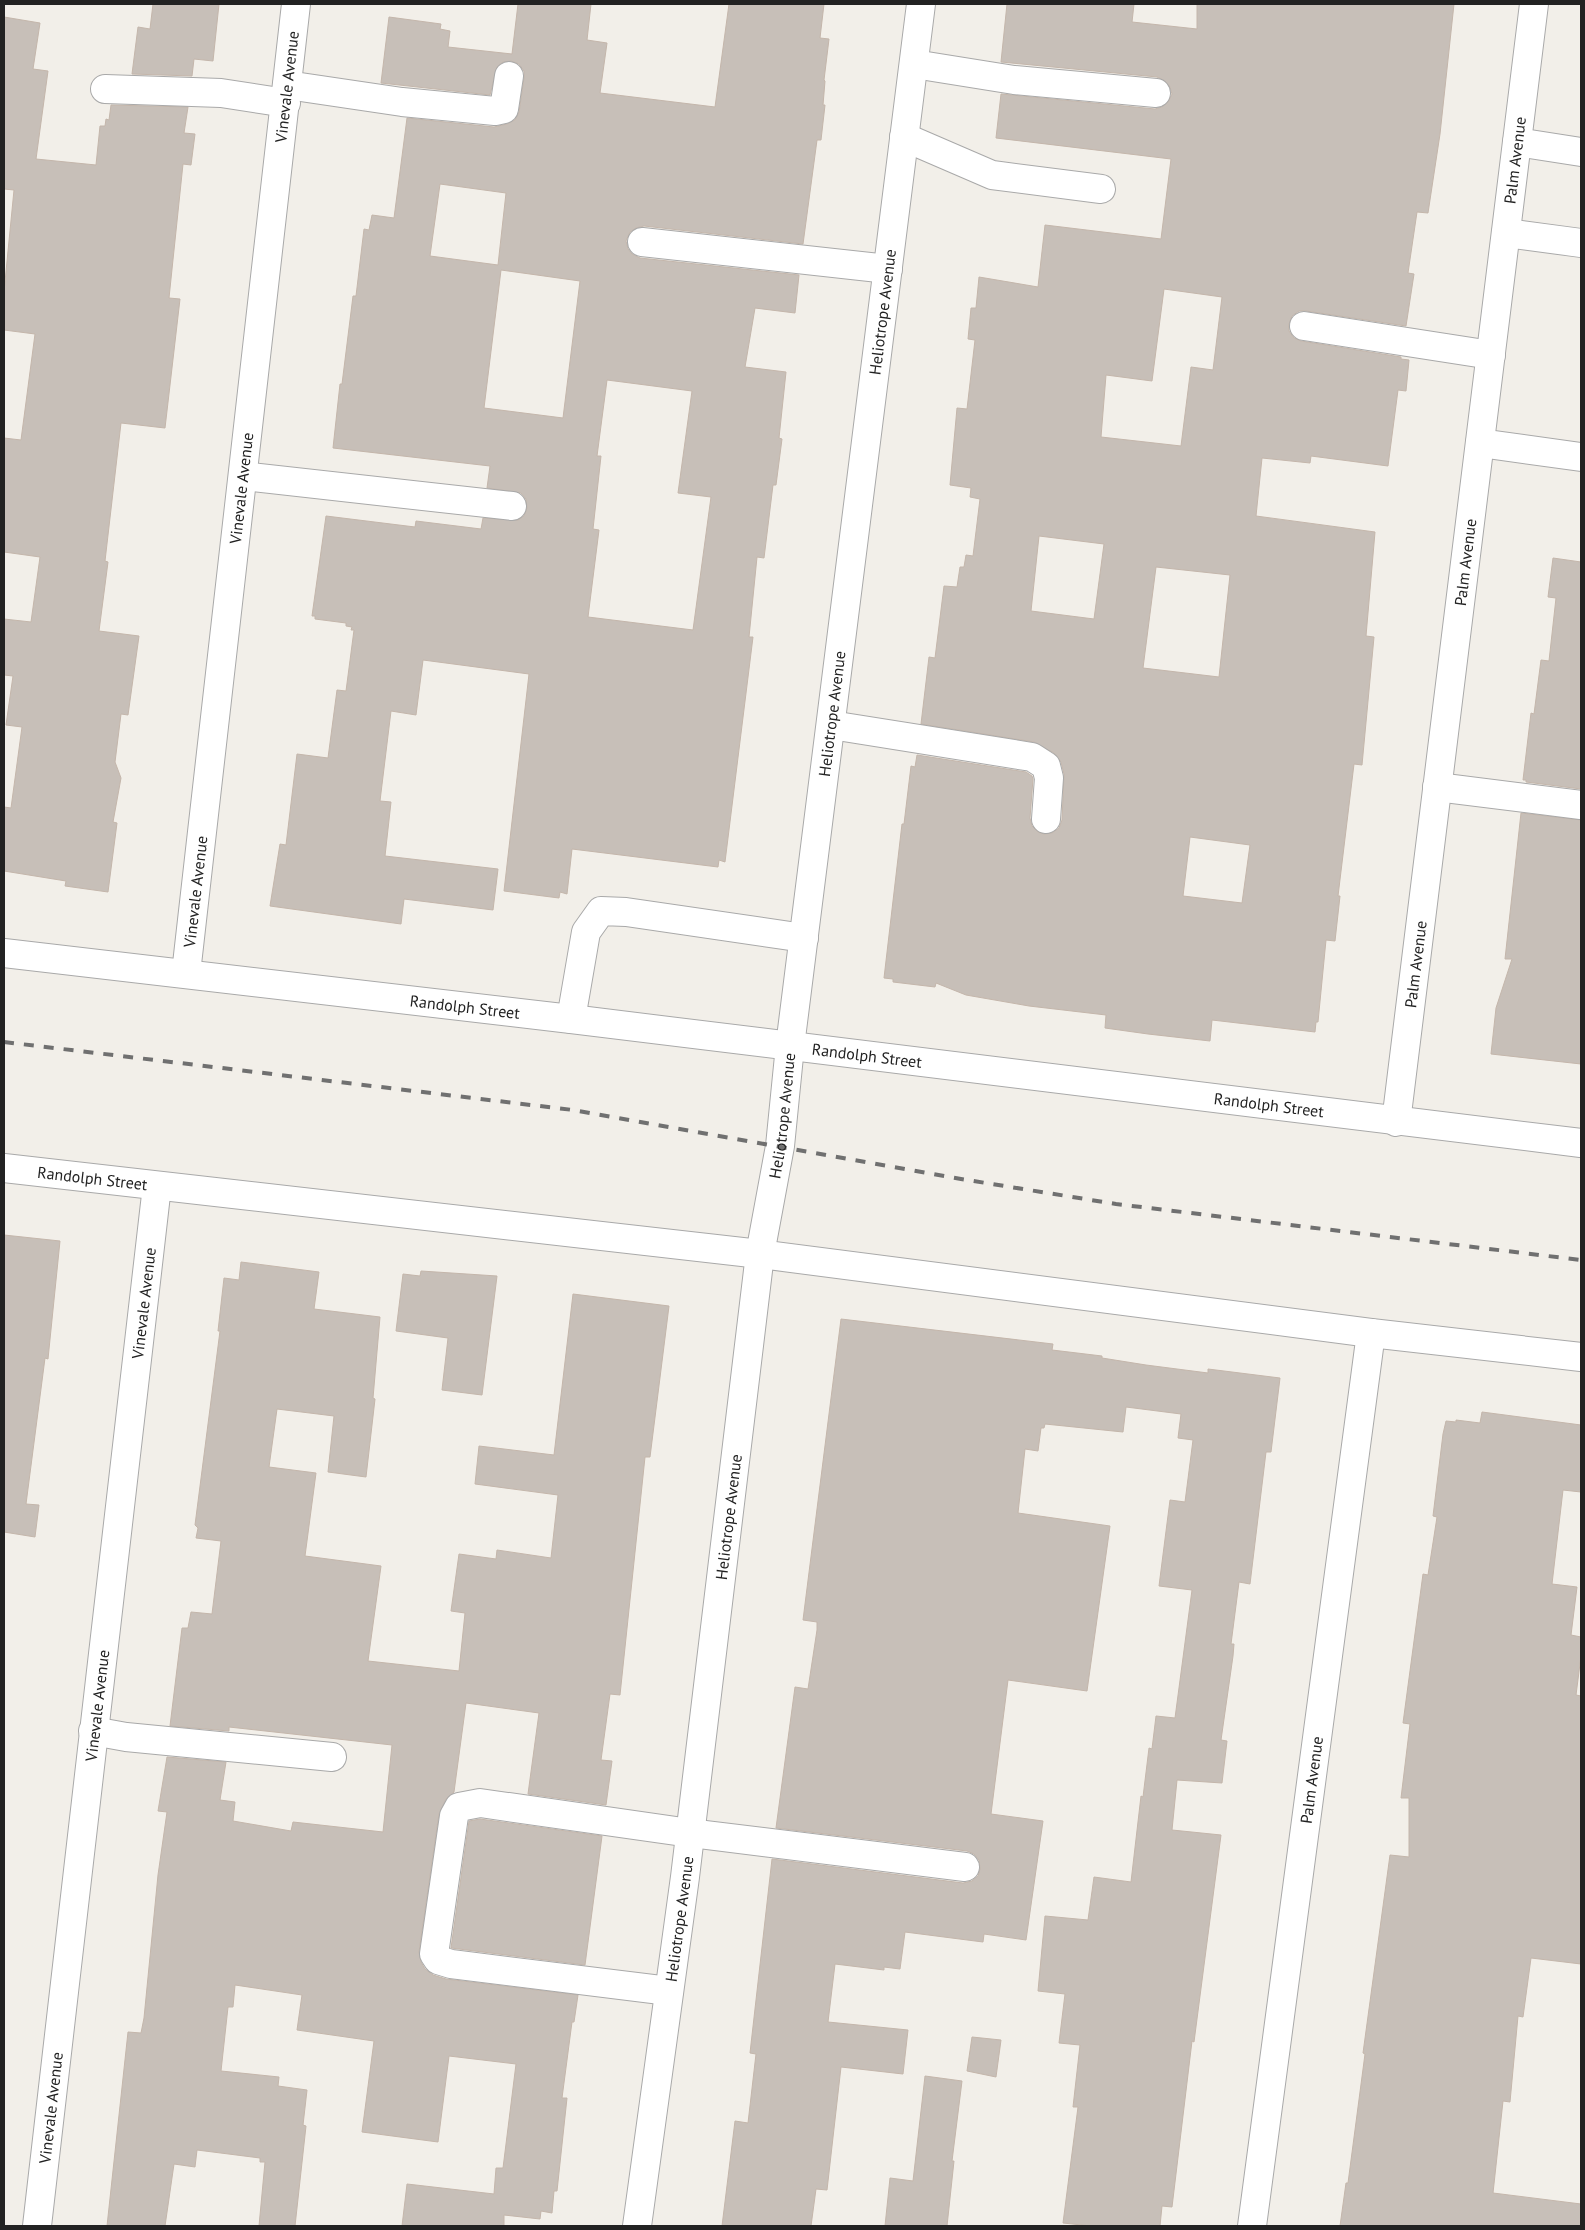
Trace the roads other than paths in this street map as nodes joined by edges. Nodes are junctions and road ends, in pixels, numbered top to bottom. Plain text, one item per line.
1 (296, 4) edge
2 (921, 4) edge
3 (1534, 4) edge
4 (914, 64) junction
5 (509, 76) dead end
6 (105, 89) dead end
7 (1156, 93) dead end
8 (286, 94) junction
9 (904, 137) junction
10 (1517, 142) junction
11 (1581, 152) edge
12 (1101, 189) dead end
13 (1506, 233) junction
14 (642, 242) dead end
15 (1581, 243) edge
16 (888, 268) junction
17 (1304, 326) dead end
18 (1490, 354) junction
19 (1480, 443) junction
20 (1581, 456) edge
21 (243, 476) junction
22 (512, 506) dead end
23 (831, 725) junction
24 (1437, 787) junction
25 (1581, 805) edge
26 (1046, 819) dead end
27 (804, 938) junction
28 (4, 953) edge
29 (186, 973) junction
30 (571, 1019) junction
31 (790, 1046) junction
32 (1396, 1122) junction
33 (1581, 1143) edge
34 (4, 1168) edge
35 (157, 1186) junction
36 (760, 1254) junction
37 (1371, 1333) junction
38 (1581, 1357) edge
39 (94, 1732) junction
40 (332, 1757) dead end
41 (690, 1833) junction
42 (965, 1866) dead end
43 (669, 1991) junction
44 (37, 2226) edge
45 (637, 2226) edge
46 (1252, 2226) edge

1 - 8 street, Vinevale Avenue
2 - 4 street, Heliotrope Avenue
3 - 10 street, Palm Avenue
4 - 7 street
4 - 9 street, Heliotrope Avenue
5 - 8 street
6 - 8 street
8 - 21 street, Vinevale Avenue
9 - 12 street
9 - 16 street, Heliotrope Avenue
10 - 11 street
10 - 13 street, Palm Avenue
13 - 15 street
13 - 18 street, Palm Avenue
14 - 16 street
16 - 23 street, Heliotrope Avenue
17 - 18 street
18 - 19 street, Palm Avenue
19 - 20 street
19 - 24 street, Palm Avenue
21 - 22 street
21 - 29 street, Vinevale Avenue
23 - 26 street
23 - 27 street, Heliotrope Avenue
24 - 25 street
24 - 32 street, Palm Avenue
27 - 30 street
27 - 31 street, Heliotrope Avenue
28 - 29 street, Randolph Street
29 - 30 street, Randolph Street
30 - 31 street, Randolph Street
31 - 32 street, Randolph Street
31 - 36 street, Heliotrope Avenue
32 - 33 street, Randolph Street
34 - 35 street, Randolph Street
35 - 36 street, Randolph Street
35 - 39 street, Vinevale Avenue
36 - 37 street, Randolph Street
36 - 41 street, Heliotrope Avenue
37 - 38 street, Randolph Street
37 - 46 street, Palm Avenue
39 - 40 street
39 - 44 street, Vinevale Avenue
41 - 42 street
41 - 43 street, Heliotrope Avenue
41 - 43 street
43 - 45 street, Heliotrope Avenue

